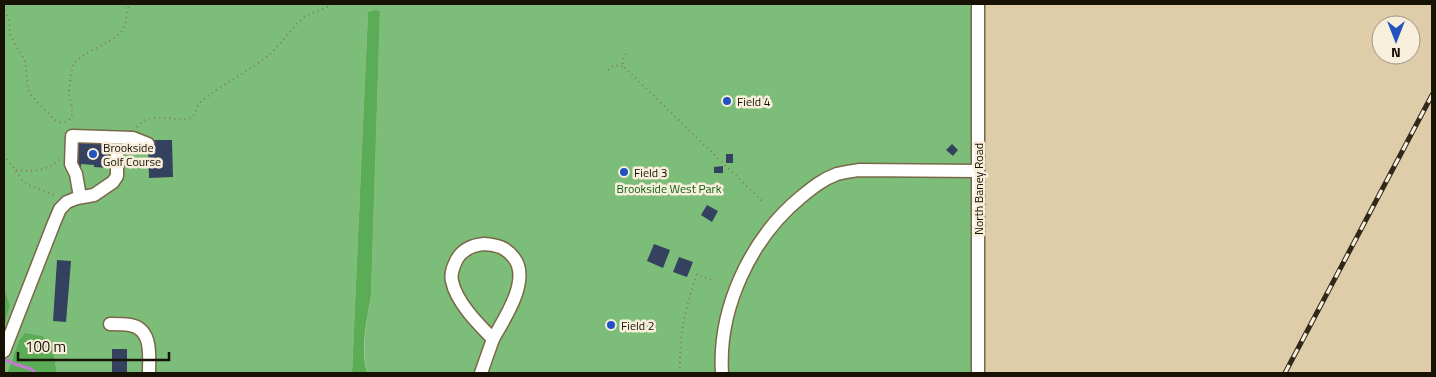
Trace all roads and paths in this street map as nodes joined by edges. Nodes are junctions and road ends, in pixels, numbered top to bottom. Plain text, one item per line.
1 (130, 4) edge
2 (333, 4) edge
3 (978, 4) edge
4 (4, 11) edge
5 (626, 54) dead end
6 (624, 67) junction
7 (608, 70) dead end
8 (133, 138) junction
9 (148, 144) dead end
10 (4, 155) edge
11 (117, 155) dead end
12 (63, 156) dead end
13 (16, 170) junction
14 (978, 171) junction
15 (76, 198) junction
16 (762, 201) dead end
17 (714, 280) dead end
18 (110, 324) dead end
19 (493, 339) junction
20 (4, 352) edge
21 (149, 373) edge
22 (481, 373) edge
23 (680, 373) edge
24 (722, 373) edge
25 (978, 373) edge

1 - 4 path
2 - 8 path
3 - 14 street, North Baney Road
5 - 6 path
6 - 7 path
6 - 16 path
8 - 9 street
8 - 15 street
10 - 13 path
11 - 15 street
12 - 13 path
13 - 15 path
14 - 24 street
14 - 25 street, North Baney Road
15 - 20 street
17 - 23 path
18 - 21 street
19 - 19 street
19 - 22 street

